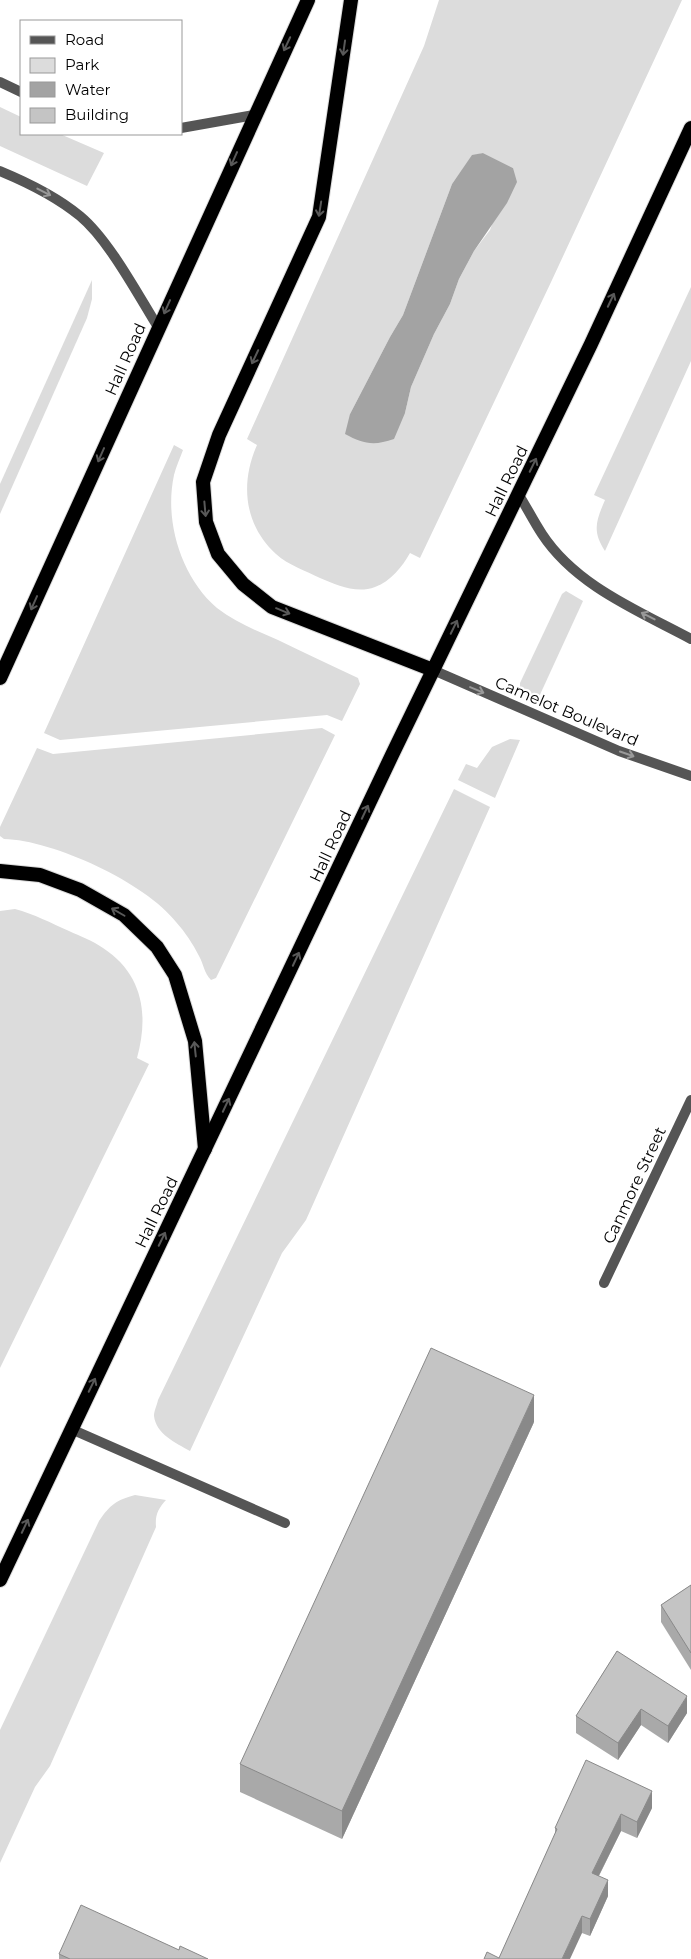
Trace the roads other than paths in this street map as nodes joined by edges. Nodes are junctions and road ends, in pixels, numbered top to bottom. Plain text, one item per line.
1 (308, 0) edge
2 (351, 0) edge
3 (0, 82) edge
4 (20, 92) edge
5 (254, 115) junction
6 (182, 128) edge
7 (691, 128) edge
8 (0, 170) edge
9 (158, 327) junction
10 (519, 494) junction
11 (691, 639) edge
12 (433, 670) junction
13 (0, 678) edge
14 (691, 776) edge
15 (0, 871) edge
16 (691, 1100) edge
17 (205, 1149) junction
18 (604, 1283) dead end
19 (71, 1429) junction
20 (285, 1523) dead end
21 (0, 1580) edge

1 -> 5 highway, Hall Road
2 -> 12 highway
3 - 4 street
5 - 6 street
5 -> 9 highway, Hall Road
10 -> 7 highway, Hall Road
8 -> 9 street
9 -> 13 highway, Hall Road
11 -> 10 street
12 -> 10 highway, Hall Road
12 -> 14 street, Camelot Boulevard
17 -> 12 highway, Hall Road
17 -> 15 highway
16 - 18 street, Canmore Street
19 -> 17 highway, Hall Road
19 - 20 street
21 -> 19 highway, Hall Road

